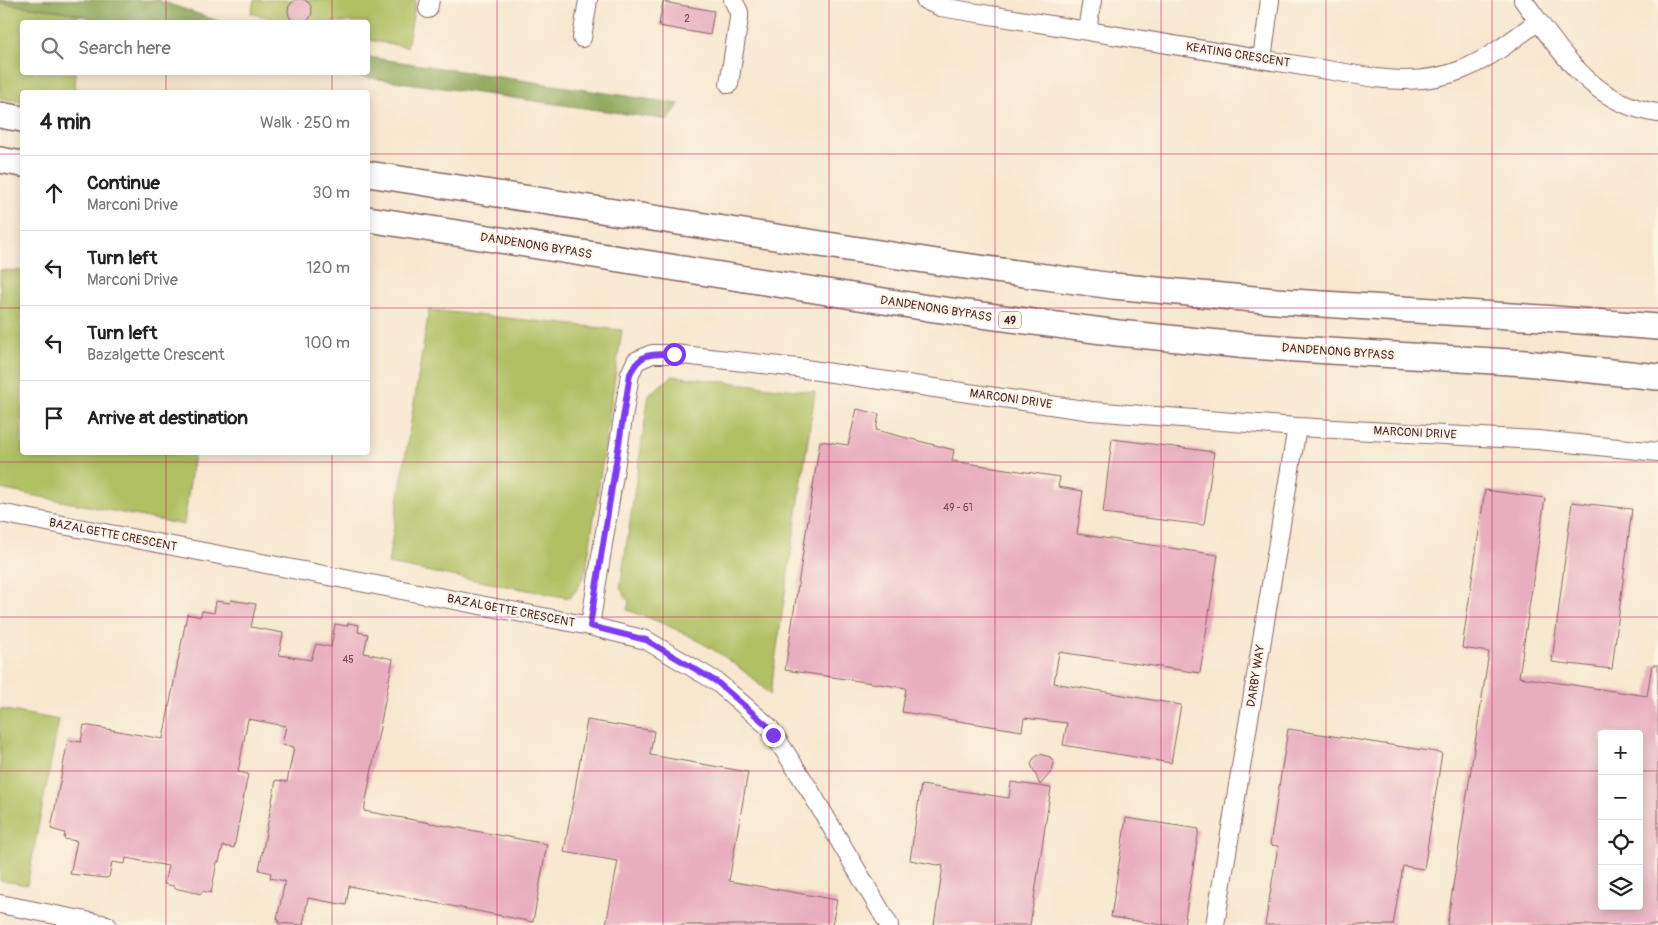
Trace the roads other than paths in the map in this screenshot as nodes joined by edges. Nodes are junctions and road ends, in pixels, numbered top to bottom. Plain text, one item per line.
1 (588, 0) edge
2 (734, 0) edge
3 (925, 0) edge
4 (1092, 0) edge
5 (1270, 0) edge
6 (1523, 0) edge
7 (1538, 21) junction
8 (1087, 30) junction
9 (582, 38) dead end
10 (1262, 59) junction
11 (729, 84) dead end
12 (1658, 114) edge
13 (0, 115) edge
14 (20, 119) edge
15 (0, 160) edge
16 (20, 164) edge
17 (370, 174) edge
18 (370, 219) edge
19 (1658, 327) edge
20 (1658, 376) edge
21 (1297, 427) junction
22 (1658, 452) edge
23 (0, 514) edge
24 (590, 626) junction
25 (0, 904) edge
26 (107, 925) edge
27 (889, 925) edge
28 (1215, 925) edge

1 - 9 street
2 - 11 street
3 - 8 street, KEATING CRESCENT
4 - 8 street
5 - 10 street
6 - 7 street
7 - 10 street, KEATING CRESCENT
7 - 12 street
8 - 10 street, KEATING CRESCENT
13 - 14 highway
15 - 16 highway
17 - 19 highway
18 - 20 highway, DANDENONG BYPASS / 49
21 - 22 street, MARCONI DRIVE
21 - 24 street, MARCONI DRIVE
21 - 28 street, DARBY WAY
23 - 24 street, BAZALGETTE CRESCENT
24 - 27 street, BAZALGETTE CRESCENT
25 - 26 street

